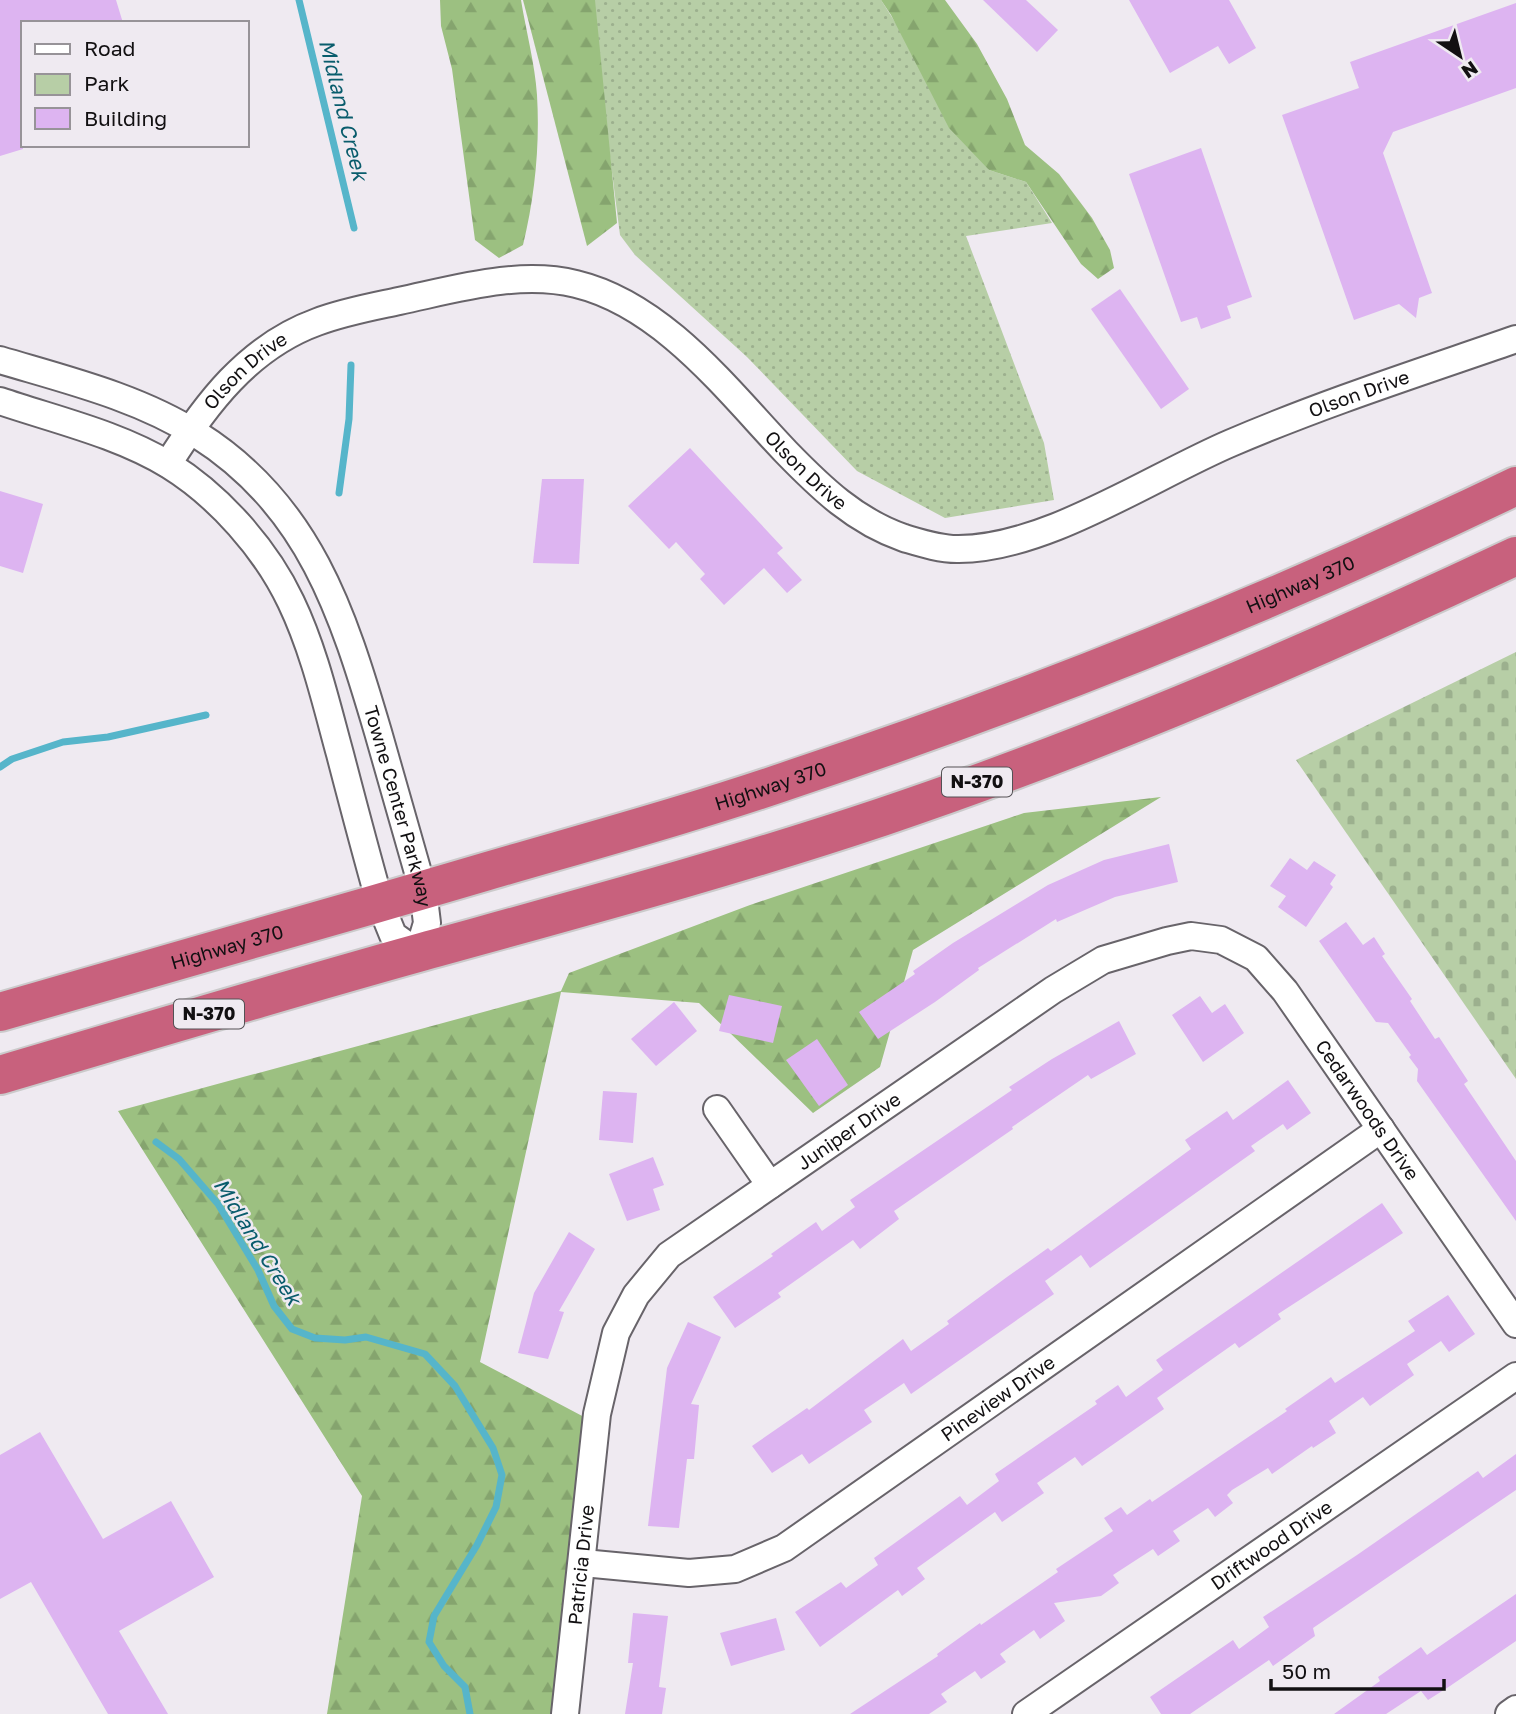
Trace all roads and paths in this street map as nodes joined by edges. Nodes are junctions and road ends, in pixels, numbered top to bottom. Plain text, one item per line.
1 (1516, 339) edge
2 (0, 360) edge
3 (0, 401) edge
4 (189, 430) junction
5 (168, 464) junction
6 (1516, 486) edge
7 (1516, 556) edge
8 (423, 890) junction
9 (380, 903) junction
10 (1191, 936) joint
11 (418, 953) junction
12 (0, 1012) edge
13 (0, 1075) edge
14 (718, 1109) dead end
15 (1381, 1129) junction
16 (770, 1185) junction
17 (1516, 1324) edge
18 (1516, 1376) edge
19 (597, 1414) joint
20 (583, 1563) junction
21 (1516, 1709) edge
22 (565, 1714) edge
23 (1026, 1714) edge
24 (1509, 1714) edge

1 - 4 street, Olson Drive
2 - 4 street, Towne Center Parkway
3 - 5 street, Towne Center Parkway
4 - 5 street, Olson Drive
4 - 8 street, Towne Center Parkway
5 - 9 street, Towne Center Parkway
6 - 8 highway, Highway 370
7 - 11 highway, N-370
8 - 9 highway, Highway 370
8 - 11 street, Towne Center Parkway
9 - 11 street, Towne Center Parkway
9 - 12 highway, Highway 370
10 - 15 street, Cedarwoods Drive
10 - 16 street, Juniper Drive
11 - 13 highway, N-370
14 - 16 street
15 - 17 street, Cedarwoods Drive
15 - 20 street, Pineview Drive
16 - 19 street, Juniper Drive
18 - 23 street, Driftwood Drive
19 - 20 street, Patricia Drive
20 - 22 street, Patricia Drive
21 - 24 street

